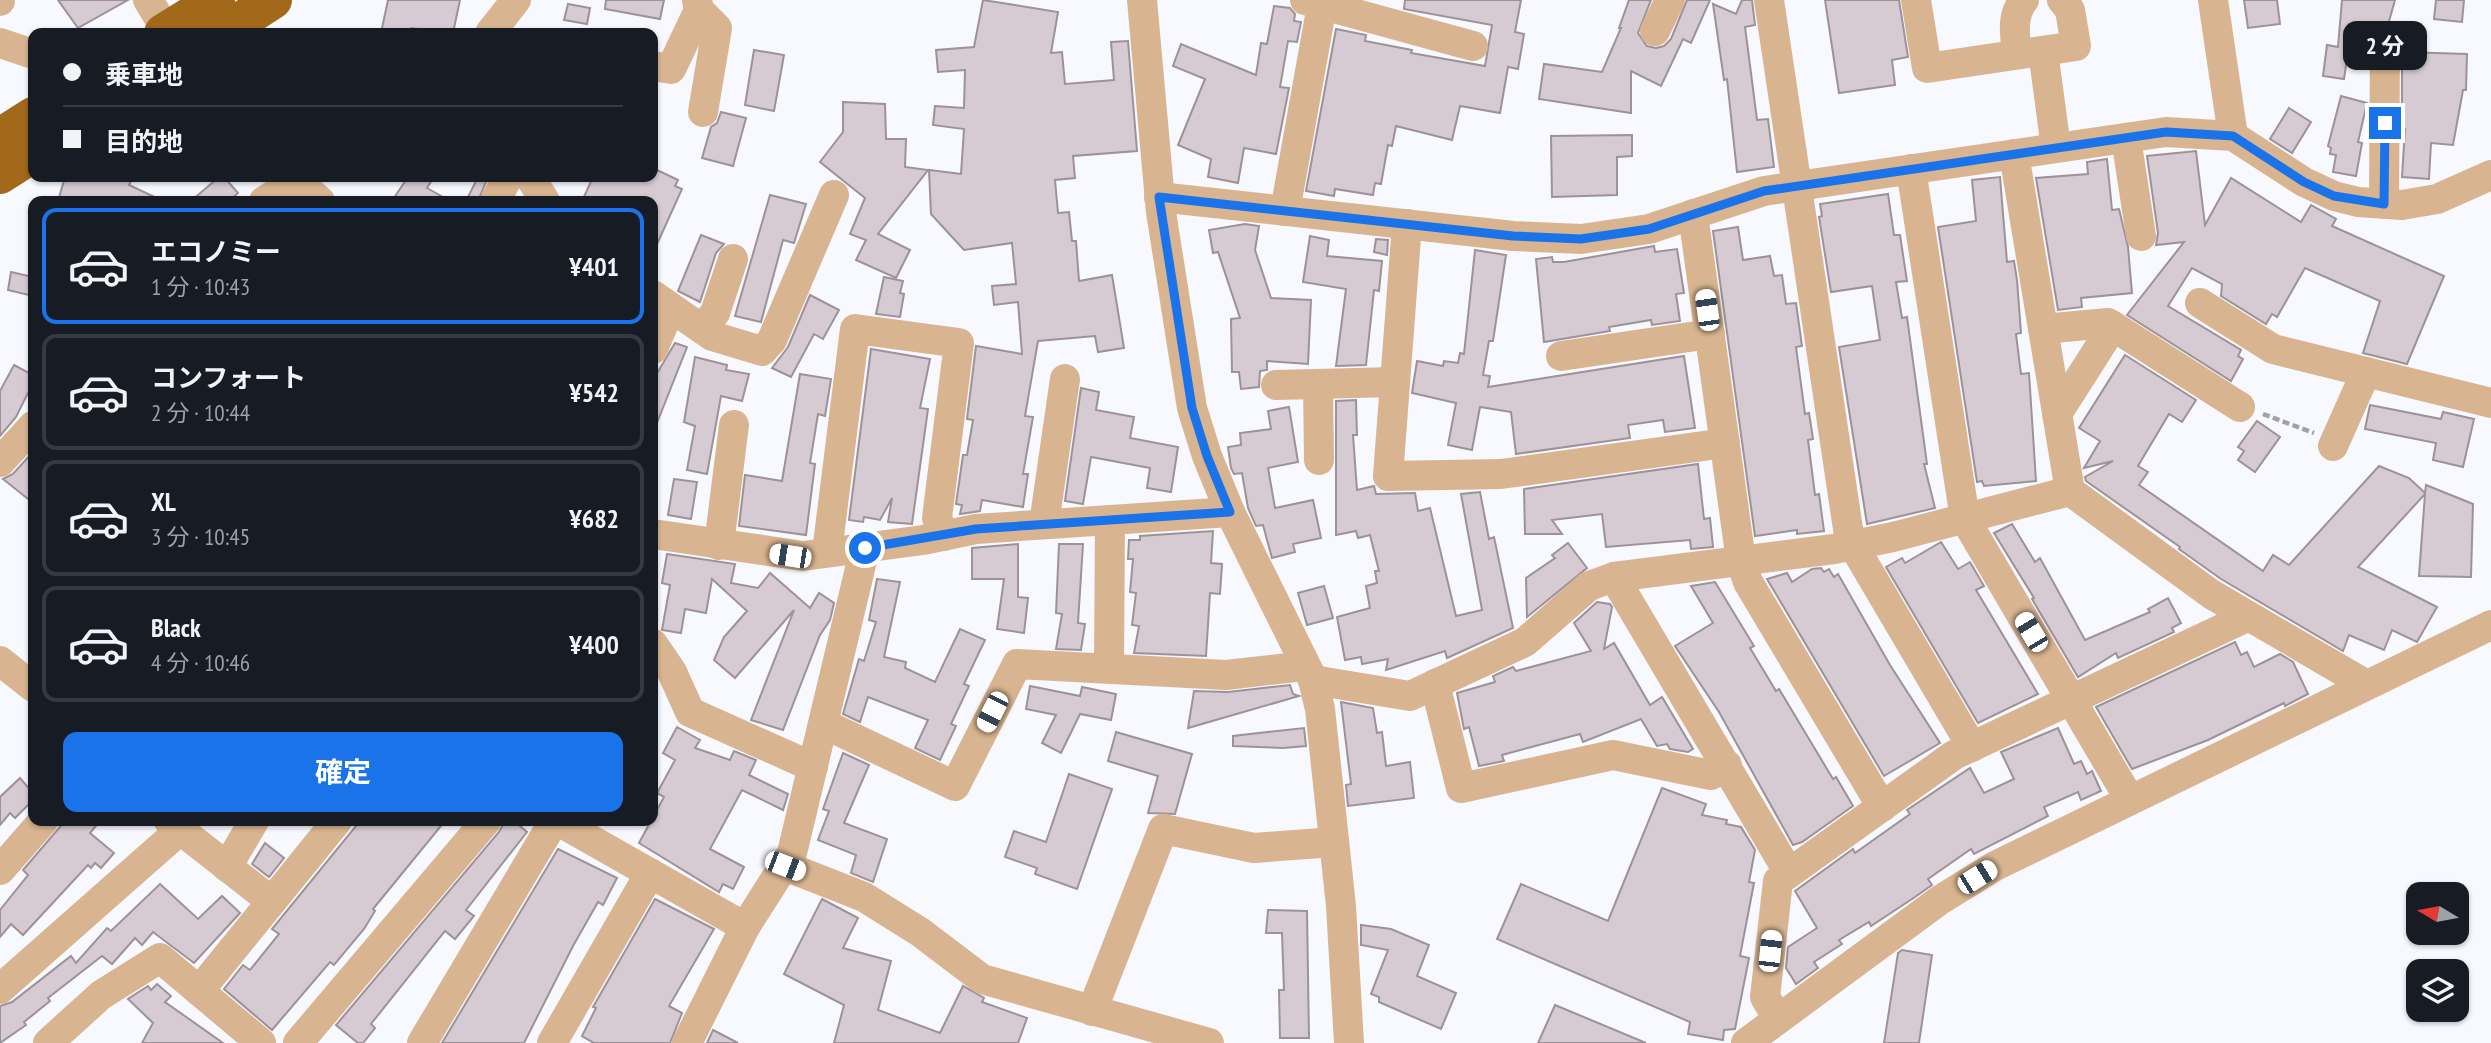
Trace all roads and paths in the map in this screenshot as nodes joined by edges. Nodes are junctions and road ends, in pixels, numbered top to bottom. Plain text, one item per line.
1 (216, 0) edge
2 (273, 0) edge
3 (516, 0) edge
4 (1142, 0) edge
5 (1671, 0) edge
6 (1769, 0) edge
7 (1916, 0) edge
8 (2024, 0) edge
9 (2062, 0) edge
10 (2213, 0) edge
11 (1313, 3) edge
12 (698, 5) edge
13 (160, 21) edge
14 (230, 28) edge
15 (495, 28) edge
16 (1655, 31) dead end
17 (2385, 42) dead end
18 (0, 44) edge
19 (1473, 46) dead end
20 (28, 52) edge
21 (2030, 52) junction
22 (658, 67) edge
23 (703, 112) dead end
24 (28, 119) edge
25 (2233, 136) junction
26 (0, 137) edge
27 (2126, 138) junction
28 (2056, 148) junction
29 (2014, 154) junction
30 (28, 157) edge
31 (1911, 169) junction
32 (0, 175) edge
33 (2491, 175) edge
34 (291, 182) edge
35 (301, 182) edge
36 (1799, 186) junction
37 (834, 195) dead end
38 (271, 196) edge
39 (315, 196) edge
40 (1159, 197) junction
41 (2384, 204) junction
42 (1285, 211) junction
43 (1693, 214) junction
44 (1407, 224) junction
45 (2141, 236) dead end
46 (733, 259) dead end
47 (661, 302) edge
48 (2200, 303) dead end
49 (658, 320) edge
50 (2113, 326) junction
51 (703, 327) junction
52 (2043, 329) junction
53 (1710, 334) junction
54 (1560, 356) dead end
55 (2366, 372) junction
56 (1065, 379) dead end
57 (1395, 382) junction
58 (1318, 384) junction
59 (1276, 385) dead end
60 (2491, 403) edge
61 (2240, 407) joint
62 (2057, 414) junction
63 (734, 425) dead end
64 (28, 431) edge
65 (1725, 443) junction
66 (2334, 443) joint
67 (1319, 460) dead end
68 (0, 462) edge
69 (2070, 491) junction
70 (1230, 512) junction
71 (1965, 519) junction
72 (1110, 520) junction
73 (1044, 524) junction
74 (658, 535) edge
75 (944, 536) junction
76 (719, 545) junction
77 (1853, 545) junction
78 (865, 548) junction
79 (827, 552) junction
80 (1741, 561) junction
81 (1614, 577) junction
82 (2247, 617) junction
83 (2491, 625) edge
84 (658, 659) edge
85 (0, 661) edge
86 (1109, 668) junction
87 (1309, 673) junction
88 (28, 683) edge
89 (1435, 684) junction
90 (2365, 684) junction
91 (2071, 700) junction
92 (824, 724) junction
93 (1972, 747) junction
94 (1727, 765) junction
95 (813, 767) junction
96 (2130, 800) junction
97 (1882, 807) junction
98 (39, 826) edge
99 (174, 826) edge
100 (251, 826) edge
101 (333, 826) edge
102 (482, 826) edge
103 (553, 826) edge
104 (565, 826) edge
105 (1334, 842) junction
106 (785, 866) junction
107 (227, 867) junction
108 (0, 870) edge
109 (650, 873) junction
110 (1789, 873) junction
111 (271, 901) junction
112 (745, 927) junction
113 (0, 989) edge
114 (199, 990) junction
115 (1092, 1011) junction
116 (1778, 1019) junction
117 (48, 1043) edge
118 (261, 1043) edge
119 (298, 1043) edge
120 (422, 1043) edge
121 (552, 1043) edge
122 (687, 1043) edge
123 (1209, 1043) edge
124 (1349, 1043) edge
125 (1746, 1043) edge

1 - 13 highway
2 - 14 highway
3 - 15 street
4 - 40 street
5 - 16 street
6 - 36 street
7 - 21 street
8 - 21 street
9 - 21 street
10 - 25 street
11 - 19 street
11 - 42 street
12 - 22 street
12 - 23 street
17 - 41 street
18 - 20 street
21 - 28 street
24 - 26 highway
25 - 27 street
25 - 41 street
27 - 28 street
27 - 45 street
28 - 29 street
29 - 31 street
29 - 52 street
30 - 32 highway
31 - 36 street
31 - 71 street
33 - 41 street
34 - 38 street
35 - 39 street
36 - 43 street
36 - 77 street
37 - 51 street
40 - 42 street
40 - 70 street
42 - 44 street
43 - 44 street
43 - 53 street
44 - 57 street
46 - 51 street
47 - 49 street
47 - 51 street
48 - 55 street
50 - 52 street
50 - 61 street
50 - 62 street
52 - 62 street
53 - 54 street
53 - 65 street
55 - 60 street
55 - 66 street
56 - 73 street
57 - 58 street
57 - 65 street
58 - 59 street
58 - 67 street
61 - 66 path
62 - 69 street
63 - 76 street
64 - 68 street
65 - 80 street
69 - 71 street
69 - 82 street
70 - 72 street
70 - 87 street
71 - 77 street
71 - 91 street
72 - 73 street
72 - 86 street
73 - 75 street
74 - 76 street
75 - 78 street
75 - 79 street
76 - 79 street
77 - 80 street
77 - 93 street
78 - 79 street
78 - 92 street
80 - 81 street
80 - 97 street
81 - 89 street
81 - 94 street
82 - 90 street
82 - 91 street
83 - 90 street
84 - 95 street
85 - 88 street
86 - 87 street
86 - 92 street
87 - 89 street
87 - 105 street
89 - 94 street
90 - 96 street
91 - 93 street
91 - 96 street
92 - 95 street
93 - 97 street
94 - 110 street
95 - 106 street
96 - 116 street
97 - 110 street
98 - 108 street
99 - 107 street
99 - 113 street
100 - 107 street
101 - 111 street
102 - 119 street
103 - 120 street
104 - 109 street
105 - 115 street
105 - 124 street
106 - 112 street
106 - 115 street
107 - 111 street
109 - 112 street
109 - 121 street
110 - 116 street
111 - 114 street
112 - 122 street
114 - 117 street
114 - 118 street
115 - 123 street
116 - 125 street

